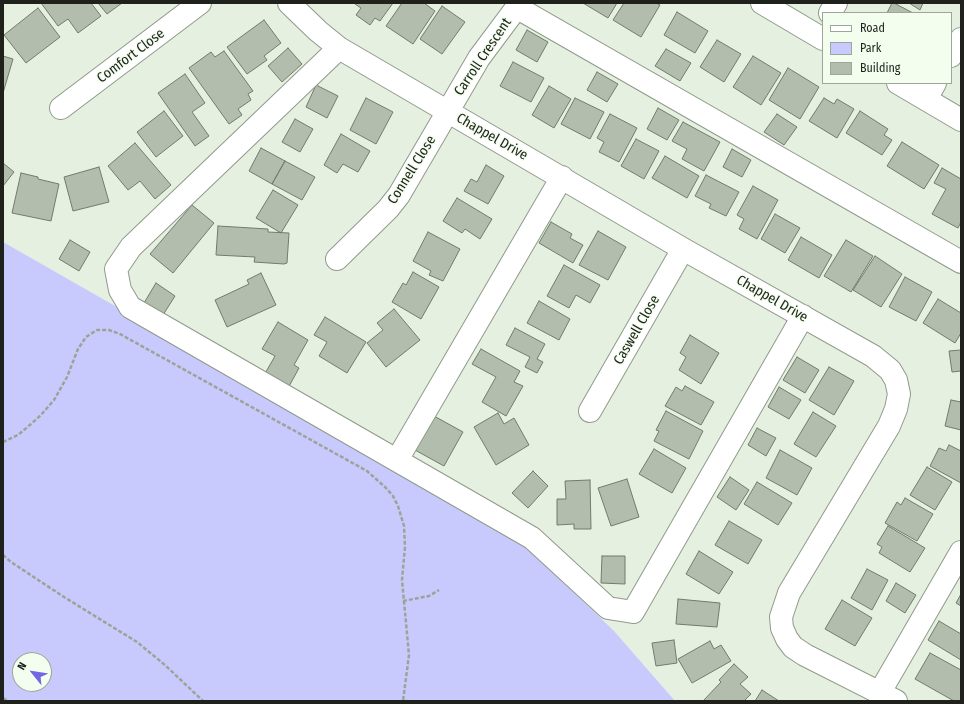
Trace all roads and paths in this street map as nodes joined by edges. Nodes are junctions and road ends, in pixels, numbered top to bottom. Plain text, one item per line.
1 (200, 3) edge
2 (289, 3) edge
3 (762, 3) edge
4 (836, 3) edge
5 (518, 5) edge
6 (831, 12) edge
7 (821, 33) edge
8 (961, 38) edge
9 (340, 48) junction
10 (952, 54) edge
11 (902, 84) edge
12 (930, 91) edge
13 (61, 108) dead end
14 (447, 111) junction
15 (961, 120) edge
16 (562, 177) junction
17 (683, 249) junction
18 (337, 259) dead end
19 (961, 262) edge
20 (803, 316) junction
21 (590, 411) dead end
22 (3, 442) edge
23 (397, 460) junction
24 (961, 552) edge
25 (3, 555) edge
26 (439, 590) dead end
27 (403, 601) junction
28 (888, 697) edge
29 (3, 698) edge
30 (8, 701) edge
31 (203, 701) edge
32 (403, 701) edge

1 - 13 street, Comfort Close
2 - 9 street, Chappel Drive
3 - 7 street
4 - 6 street
5 - 14 street, Carroll Crescent
5 - 19 street
8 - 10 street
9 - 14 street, Chappel Drive
9 - 23 street
11 - 12 street
12 - 15 street
14 - 16 street, Chappel Drive
14 - 18 street, Connell Close
16 - 17 street, Chappel Drive
16 - 23 street
17 - 20 street, Chappel Drive
17 - 21 street, Caswell Close
20 - 23 street
20 - 28 street, Chappel Drive
22 - 27 path
24 - 28 street
25 - 31 path
26 - 27 path
27 - 32 path
29 - 30 path

